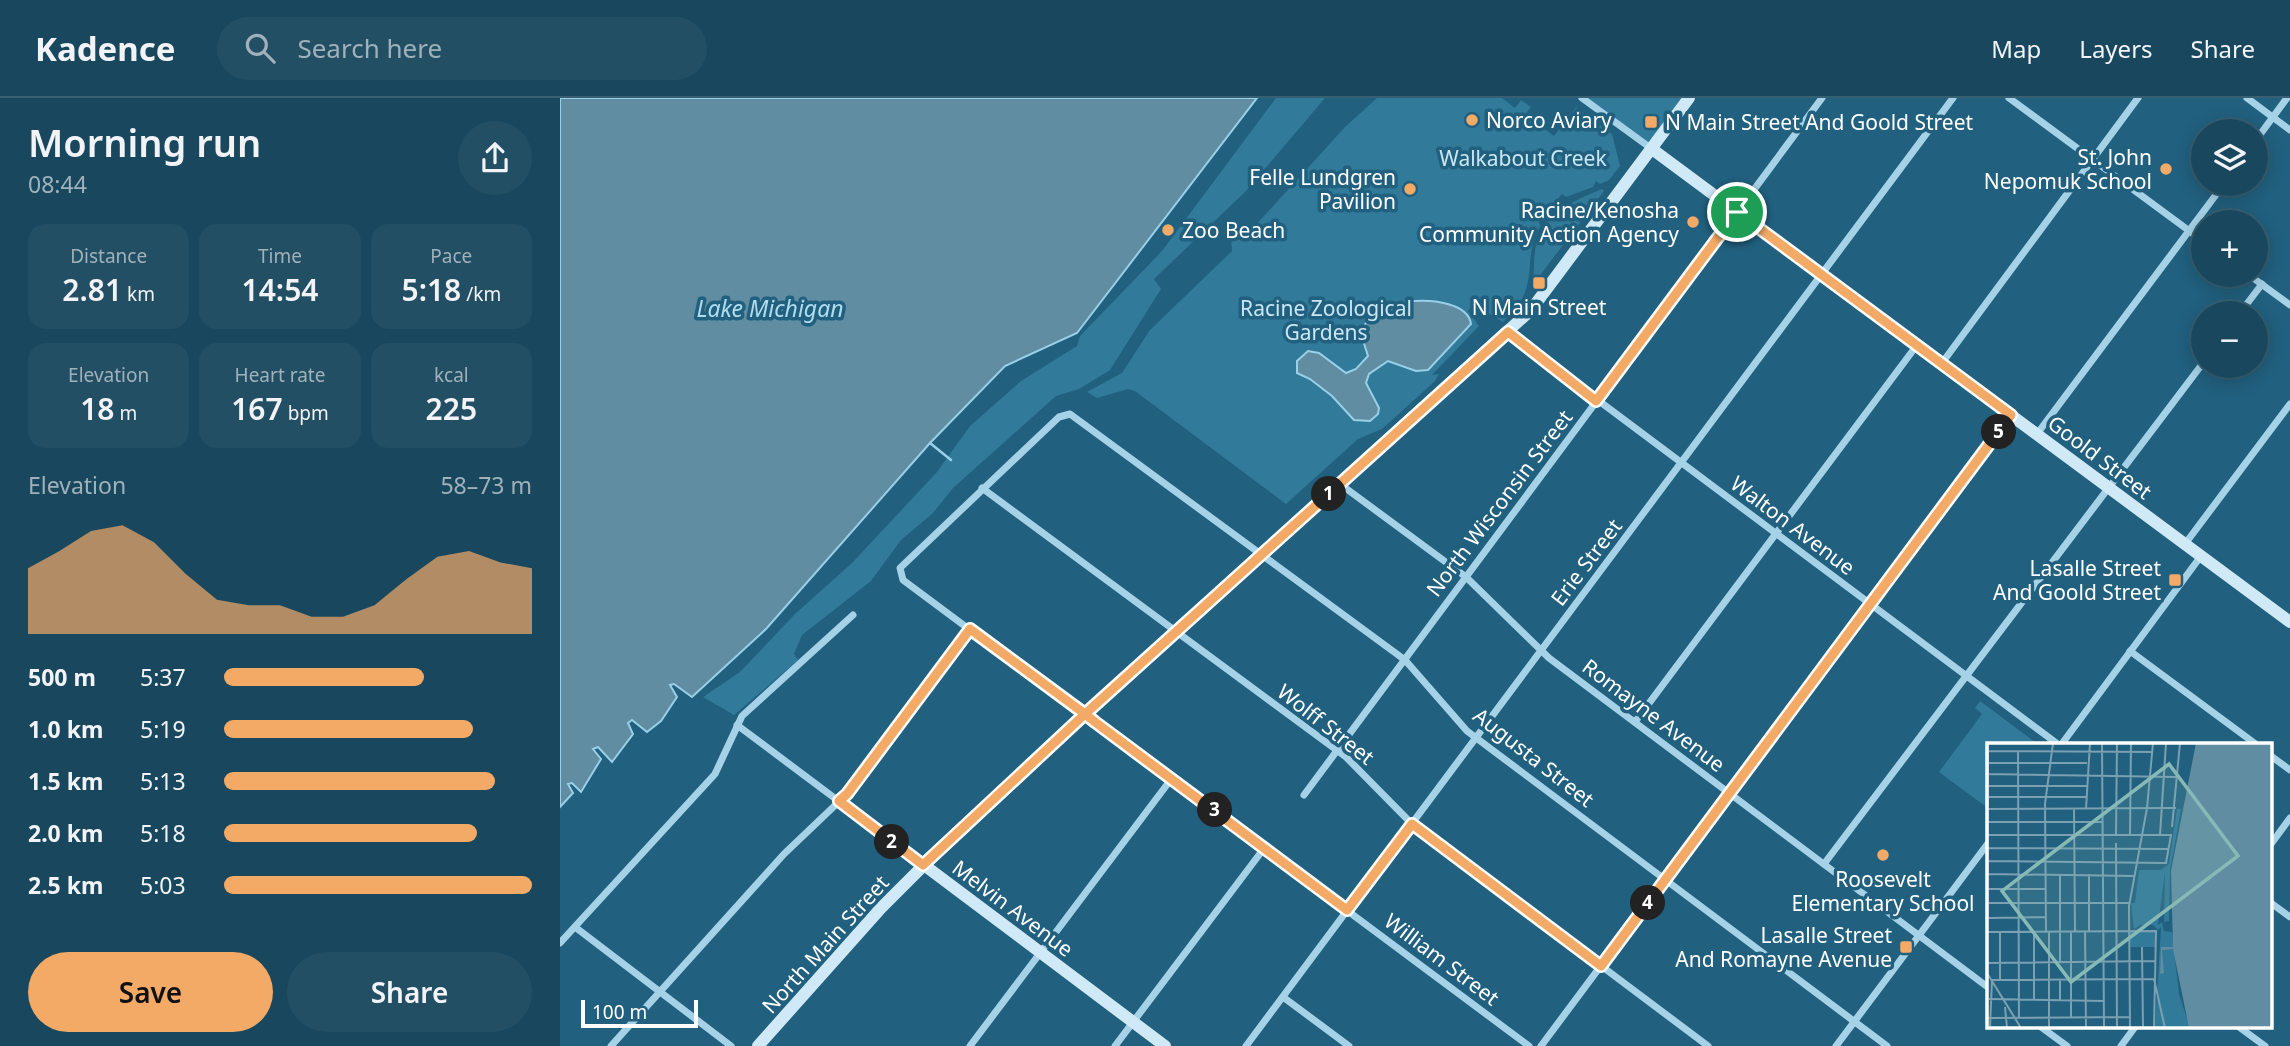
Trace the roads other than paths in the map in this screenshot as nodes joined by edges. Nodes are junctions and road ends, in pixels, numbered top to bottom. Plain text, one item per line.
1 (1582, 98) edge
2 (1689, 98) edge
3 (1822, 98) edge
4 (1953, 98) edge
5 (2009, 98) edge
6 (2138, 98) edge
7 (2247, 98) edge
8 (2287, 98) edge
9 (2273, 117) junction
10 (2268, 124) edge
11 (2290, 130) edge
12 (1652, 149) junction
13 (2093, 160) junction
14 (2215, 196) edge
15 (1737, 212) junction
16 (2189, 230) junction
17 (1822, 274) junction
18 (2260, 287) edge
19 (2266, 287) edge
20 (2249, 301) edge
21 (2290, 305) edge
22 (1508, 332) junction
23 (1917, 345) junction
24 (1942, 363) junction
25 (2192, 378) edge
26 (1596, 401) junction
27 (2290, 404) edge
28 (2011, 415) junction
29 (2037, 434) junction
30 (1681, 463) junction
31 (1340, 484) junction
32 (982, 488) junction
33 (2110, 488) junction
34 (1776, 534) junction
35 (2185, 544) junction
36 (1261, 554) junction
37 (2201, 556) junction
38 (1466, 577) junction
39 (1871, 605) junction
40 (853, 615) dead end
41 (2288, 616) edge
42 (970, 629) junction
43 (1176, 632) junction
44 (1541, 651) junction
45 (2130, 651) junction
46 (1405, 660) junction
47 (1965, 675) junction
48 (1085, 714) junction
49 (1635, 722) junction
50 (737, 725) junction
51 (1476, 738) junction
52 (2057, 743) edge
53 (2061, 743) edge
54 (2254, 743) edge
55 (1337, 750) junction
56 (2273, 757) edge
57 (2290, 770) edge
58 (1172, 778) junction
59 (1730, 793) junction
60 (1304, 795) dead end
61 (839, 801) junction
62 (2290, 818) edge
63 (1412, 824) junction
64 (2273, 841) edge
65 (1987, 845) edge
66 (1265, 847) junction
67 (1824, 864) junction
68 (923, 865) junction
69 (1665, 879) junction
70 (2273, 904) edge
71 (1347, 910) junction
72 (2290, 917) edge
73 (575, 927) junction
74 (1919, 936) junction
75 (560, 943) edge
76 (1042, 953) junction
77 (1601, 966) junction
78 (1987, 987) edge
79 (660, 993) junction
80 (1283, 996) junction
81 (1134, 1022) junction
82 (1854, 1022) junction
83 (2042, 1028) edge
84 (2134, 1028) edge
85 (2240, 1028) edge
86 (611, 1046) edge
87 (731, 1046) edge
88 (758, 1046) edge
89 (970, 1046) edge
90 (1115, 1046) edge
91 (1165, 1046) edge
92 (1246, 1046) edge
93 (1349, 1046) edge
94 (1529, 1046) edge
95 (1541, 1046) edge
96 (1708, 1046) edge
97 (1836, 1046) edge
98 (1887, 1046) edge
99 (2067, 1046) edge
100 (2121, 1046) edge
101 (2265, 1046) edge

1 - 12 street, Goold Street
2 - 12 main road, North Main Street
3 - 15 street, North Wisconsin Street
4 - 17 street, Erie Street
5 - 13 street
6 - 13 street
7 - 9 street
8 - 9 street
9 - 10 street
9 - 11 street
12 - 15 main road, Goold Street
12 - 22 main road, North Main Street
13 - 16 street
13 - 24 street
14 - 16 street
15 - 17 main road, Goold Street
15 - 26 street, North Wisconsin Street
16 - 29 street
17 - 23 main road, Goold Street
17 - 30 street, Erie Street
18 - 20 street
19 - 21 street
22 - 26 street, Walton Avenue
22 - 31 main road, North Main Street
23 - 24 main road, Goold Street
23 - 34 street
24 - 28 main road, Goold Street
25 - 33 street
26 - 30 street, Walton Avenue
26 - 38 street, North Wisconsin Street
27 - 35 street
28 - 29 main road, Goold Street
28 - 39 street
29 - 33 main road, Goold Street
30 - 34 street, Walton Avenue
30 - 44 street, Erie Street
31 - 36 main road, North Main Street
31 - 38 street, Romayne Avenue
32 - 36 street, Augusta Street
32 - 42 street, William Street
32 - 43 street, Wolff Street
33 - 35 main road, Goold Street
33 - 47 street
34 - 39 street, Walton Avenue
34 - 49 street
35 - 37 main road, Goold Street
36 - 43 main road, North Main Street
36 - 46 street, Augusta Street
37 - 41 main road, Goold Street
37 - 45 street
38 - 44 street, Romayne Avenue
38 - 46 street, North Wisconsin Street
39 - 47 street, Walton Avenue
39 - 59 street
40 - 50 street
42 - 48 street, William Street
42 - 61 street
43 - 48 main road, North Main Street
43 - 55 street, Wolff Street
44 - 49 street, Romayne Avenue
44 - 51 street, Erie Street
45 - 53 street
45 - 54 street
46 - 51 street, Augusta Street
46 - 55 street, North Wisconsin Street
47 - 52 street, Walton Avenue
47 - 67 street
48 - 58 street, William Street
48 - 68 main road, North Main Street
49 - 59 street, Romayne Avenue
50 - 61 street, Melvin Avenue
50 - 73 street
51 - 63 street, Erie Street
51 - 69 street, Augusta Street
55 - 60 street, North Wisconsin Street
55 - 63 street, Wolff Street
56 - 57 street
58 - 66 street, William Street
58 - 76 street
59 - 67 street, Romayne Avenue
59 - 69 street
61 - 68 street, Melvin Avenue
61 - 79 street
62 - 64 street
63 - 71 street, Erie Street
63 - 77 street, Wolff Street
65 - 74 street
66 - 71 street, William Street
66 - 81 street
67 - 74 street, Romayne Avenue
68 - 76 main road, Melvin Avenue
68 - 88 main road, North Main Street
69 - 77 street
69 - 82 street, Augusta Street
70 - 72 street
71 - 80 street, Erie Street
71 - 94 street, William Street
73 - 75 street
73 - 79 street
74 - 78 street, Romayne Avenue
74 - 82 street
76 - 81 main road, Melvin Avenue
76 - 89 street
77 - 95 street
77 - 96 street, Wolff Street
79 - 86 street
79 - 87 street
80 - 92 street, Erie Street
80 - 93 street
81 - 90 street
81 - 91 main road, Melvin Avenue
82 - 97 street
82 - 98 street, Augusta Street
83 - 99 street
84 - 100 street
85 - 101 street

